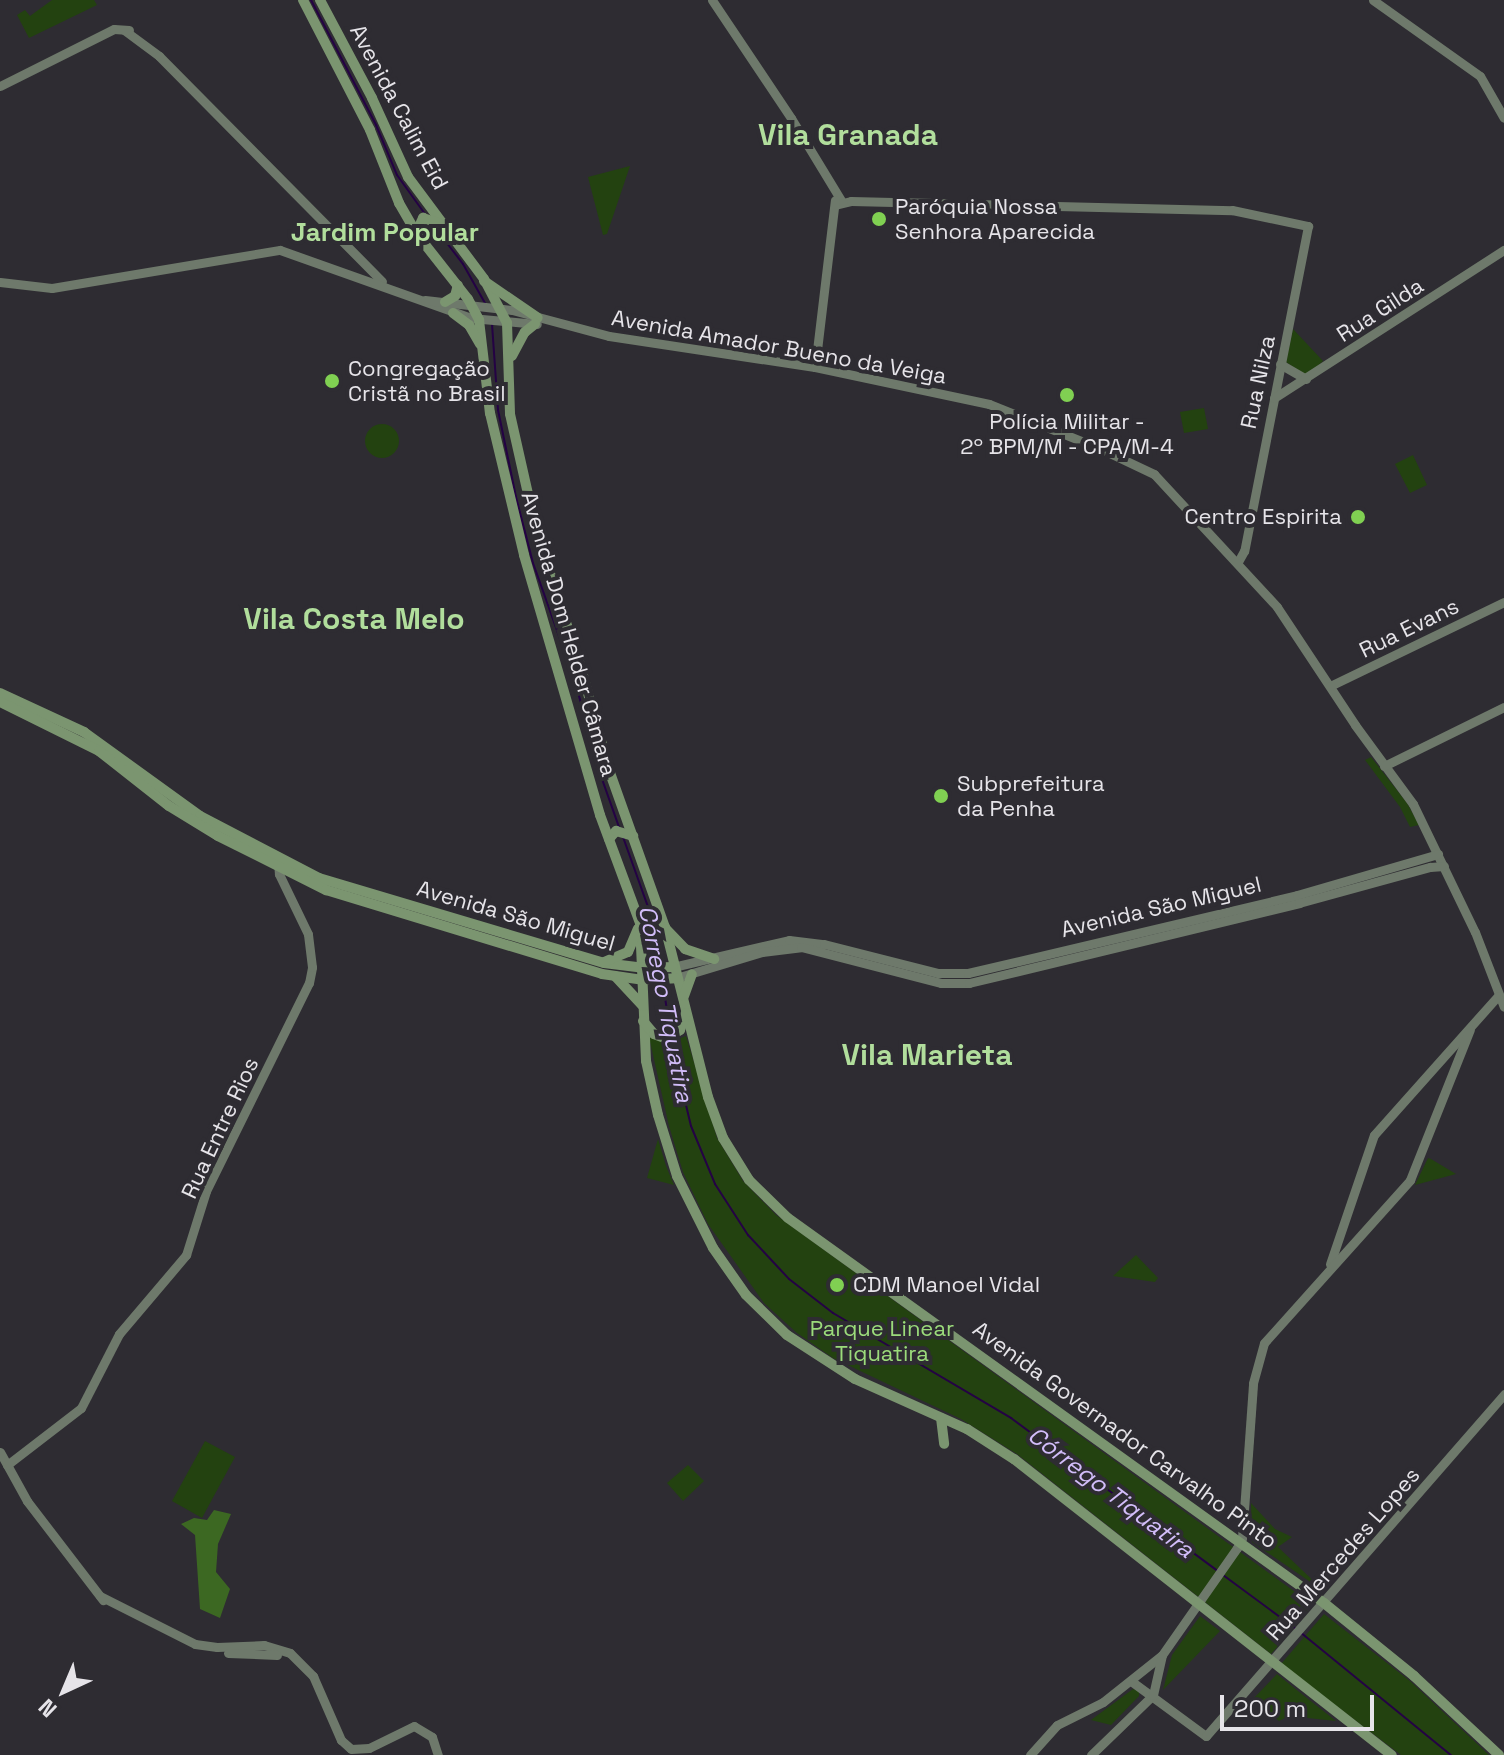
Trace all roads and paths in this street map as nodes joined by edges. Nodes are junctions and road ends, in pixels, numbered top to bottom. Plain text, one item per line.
1 (310, 0) edge
2 (712, 0) edge
3 (1373, 0) edge
4 (0, 86) edge
5 (1499, 100) edge
6 (1504, 118) edge
7 (835, 190) junction
8 (843, 203) junction
9 (445, 228) junction
10 (417, 230) junction
11 (1504, 250) edge
12 (484, 281) junction
13 (0, 282) edge
14 (386, 285) junction
15 (458, 285) junction
16 (425, 300) junction
17 (445, 302) junction
18 (473, 306) junction
19 (500, 308) junction
20 (453, 313) junction
21 (480, 320) junction
22 (537, 321) junction
23 (505, 323) junction
24 (485, 356) junction
25 (511, 358) junction
26 (1280, 364) junction
27 (815, 367) junction
28 (1306, 379) junction
29 (499, 394) junction
30 (1274, 398) junction
31 (1244, 549) junction
32 (1235, 559) junction
33 (1253, 579) junction
34 (1504, 602) edge
35 (555, 622) junction
36 (1330, 686) junction
37 (0, 693) edge
38 (0, 702) edge
39 (1504, 707) edge
40 (1384, 766) junction
41 (625, 834) junction
42 (609, 839) junction
43 (1441, 859) junction
44 (278, 862) junction
45 (640, 923) junction
46 (665, 927) junction
47 (1078, 952) junction
48 (714, 959) junction
49 (604, 963) junction
50 (667, 973) junction
51 (643, 974) junction
52 (692, 974) junction
53 (615, 976) junction
54 (1498, 996) junction
55 (683, 998) junction
56 (643, 1006) junction
57 (1504, 1007) edge
58 (686, 1012) junction
59 (643, 1021) junction
60 (1470, 1029) junction
61 (1348, 1215) junction
62 (1367, 1228) junction
63 (1330, 1268) junction
64 (1504, 1394) edge
65 (941, 1418) junction
66 (944, 1444) dead end
67 (0, 1452) edge
68 (7, 1465) junction
69 (1241, 1543) junction
70 (1324, 1603) junction
71 (1199, 1605) junction
72 (1162, 1655) junction
73 (1273, 1662) junction
74 (1131, 1681) junction
75 (1153, 1695) junction
76 (438, 1755) edge
77 (1030, 1755) edge
78 (1091, 1755) edge
79 (1392, 1755) edge
80 (1499, 1755) edge

1 - 9 main road, Avenida Calim Eid
1 - 10 main road, Avenida Calim Eid
2 - 7 street
3 - 5 street
4 - 14 street
5 - 6 street
7 - 8 street
7 - 8 street
8 - 26 street, Rua Nilza
8 - 27 street
9 - 10 main road
9 - 12 main road, Avenida Calim Eid
10 - 15 main road, Avenida Calim Eid
11 - 28 street, Rua Gilda
12 - 19 main road, Avenida Calim Eid
12 - 22 main road
13 - 14 street, Avenida Amador Bueno da Veiga
14 - 16 street, Avenida Amador Bueno da Veiga
15 - 17 main road
15 - 18 main road, Avenida Calim Eid
16 - 17 street, Avenida Amador Bueno da Veiga
16 - 20 street, Avenida Amador Bueno da Veiga
17 - 18 street, Avenida Amador Bueno da Veiga
18 - 19 street, Avenida Amador Bueno da Veiga
18 - 21 main road, Avenida Dom Helder Câmara
19 - 22 street, Avenida Amador Bueno da Veiga
19 - 23 main road, Avenida Dom Helder Câmara
20 - 21 street, Avenida Amador Bueno da Veiga
20 - 24 main road
21 - 23 street, Avenida Amador Bueno da Veiga
21 - 24 main road, Avenida Dom Helder Câmara
22 - 23 street, Avenida Amador Bueno da Veiga
22 - 25 main road
22 - 27 street, Avenida Amador Bueno da Veiga
23 - 25 main road, Avenida Dom Helder Câmara
24 - 29 main road, Avenida Dom Helder Câmara
25 - 29 main road, Avenida Dom Helder Câmara
26 - 28 street
26 - 30 street, Rua Nilza
27 - 32 street, Avenida Amador Bueno da Veiga
28 - 30 street, Rua Gilda
29 - 35 main road, Avenida Dom Helder Câmara
29 - 35 main road, Avenida Dom Helder Câmara
30 - 31 street, Rua Nilza
31 - 32 street
31 - 33 street
32 - 33 street, Avenida Amador Bueno da Veiga
33 - 36 street, Avenida Amador Bueno da Veiga
34 - 36 street, Rua Evans
35 - 41 main road, Avenida Dom Helder Câmara
35 - 42 main road, Avenida Dom Helder Câmara
36 - 40 street, Avenida Amador Bueno da Veiga
37 - 44 main road, Avenida São Miguel
38 - 44 main road, Avenida São Miguel
39 - 40 street
40 - 43 street, Avenida Amador Bueno da Veiga
41 - 42 main road
41 - 46 main road, Avenida Dom Helder Câmara
42 - 45 main road, Avenida Dom Helder Câmara
43 - 47 street, Avenida São Miguel
43 - 47 street, Avenida São Miguel
43 - 54 street, Avenida Amador Bueno da Veiga
44 - 49 main road, Avenida São Miguel
44 - 53 main road, Avenida São Miguel
44 - 68 street, Rua Entre Rios
45 - 49 main road
45 - 51 main road, Avenida Dom Helder Câmara
46 - 48 main road
46 - 50 main road, Avenida Dom Helder Câmara
47 - 48 street, Avenida São Miguel
47 - 52 street, Avenida São Miguel
48 - 50 street, Avenida São Miguel
49 - 51 main road, Avenida São Miguel
50 - 51 main road, Avenida São Miguel
50 - 52 street, Avenida São Miguel
50 - 55 main road, Avenida Governador Carvalho Pinto
51 - 53 main road, Avenida São Miguel
51 - 56 main road
52 - 55 main road
53 - 56 main road
54 - 57 street, Avenida Amador Bueno da Veiga
54 - 60 street
55 - 58 main road, Avenida Governador Carvalho Pinto
56 - 59 main road
58 - 59 main road
58 - 69 main road, Avenida Governador Carvalho Pinto
59 - 65 main road
60 - 61 street
60 - 62 street
61 - 62 street
61 - 63 street
62 - 63 street
63 - 69 street
64 - 70 street, Rua Mercedes Lopes
65 - 66 main road
65 - 71 main road
67 - 68 street
68 - 76 street
69 - 70 main road, Avenida Governador Carvalho Pinto
69 - 71 street
70 - 73 street, Rua Mercedes Lopes
70 - 80 main road, Avenida Governador Carvalho Pinto
71 - 72 street
71 - 73 main road
72 - 74 street
72 - 75 street
73 - 75 street, Rua Mercedes Lopes
73 - 79 main road
74 - 75 street
74 - 77 street
75 - 78 street

